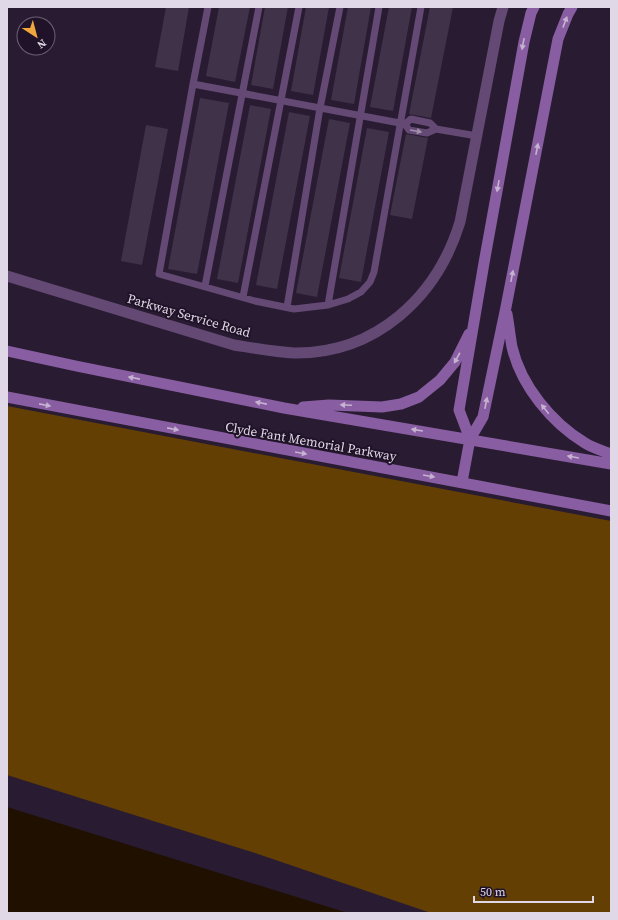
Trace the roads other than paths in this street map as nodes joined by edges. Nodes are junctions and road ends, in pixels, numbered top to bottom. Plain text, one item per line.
1 (208, 7) edge
2 (259, 7) edge
3 (299, 7) edge
4 (340, 7) edge
5 (379, 7) edge
6 (421, 7) edge
7 (503, 7) edge
8 (534, 7) edge
9 (572, 7) edge
10 (193, 84) junction
11 (242, 93) junction
12 (281, 100) junction
13 (320, 108) junction
14 (361, 115) junction
15 (402, 123) junction
16 (436, 129) junction
17 (477, 136) junction
18 (7, 276) edge
19 (205, 286) junction
20 (243, 297) junction
21 (328, 305) junction
22 (287, 307) junction
23 (506, 307) junction
24 (474, 323) junction
25 (7, 351) edge
26 (7, 397) edge
27 (284, 408) junction
28 (470, 439) junction
29 (611, 454) edge
30 (611, 464) edge
31 (462, 482) junction
32 (611, 511) edge

1 - 10 lane
2 - 11 lane
3 - 12 lane
4 - 13 lane
5 - 14 lane
6 - 15 lane
7 - 17 street, Parkway Service Road
8 -> 24 main road
23 -> 9 main road
10 - 11 lane
10 - 19 lane
11 - 12 lane
11 - 19 lane
12 - 13 lane
12 - 20 lane
13 - 14 lane
13 - 22 lane
14 - 15 lane
14 - 21 lane
15 - 16 lane
15 -> 16 lane
15 - 21 lane
16 - 17 lane
17 - 18 street, Parkway Service Road
19 - 20 lane
20 - 22 lane
21 - 22 lane
28 -> 23 main road
29 -> 23 main road
24 -> 27 main road
24 - 28 main road
27 -> 25 main road
26 -> 31 main road, Clyde Fant Memorial Parkway
28 -> 27 main road
30 -> 28 main road
28 - 31 main road
31 - 32 main road, Clyde Fant Memorial Parkway

